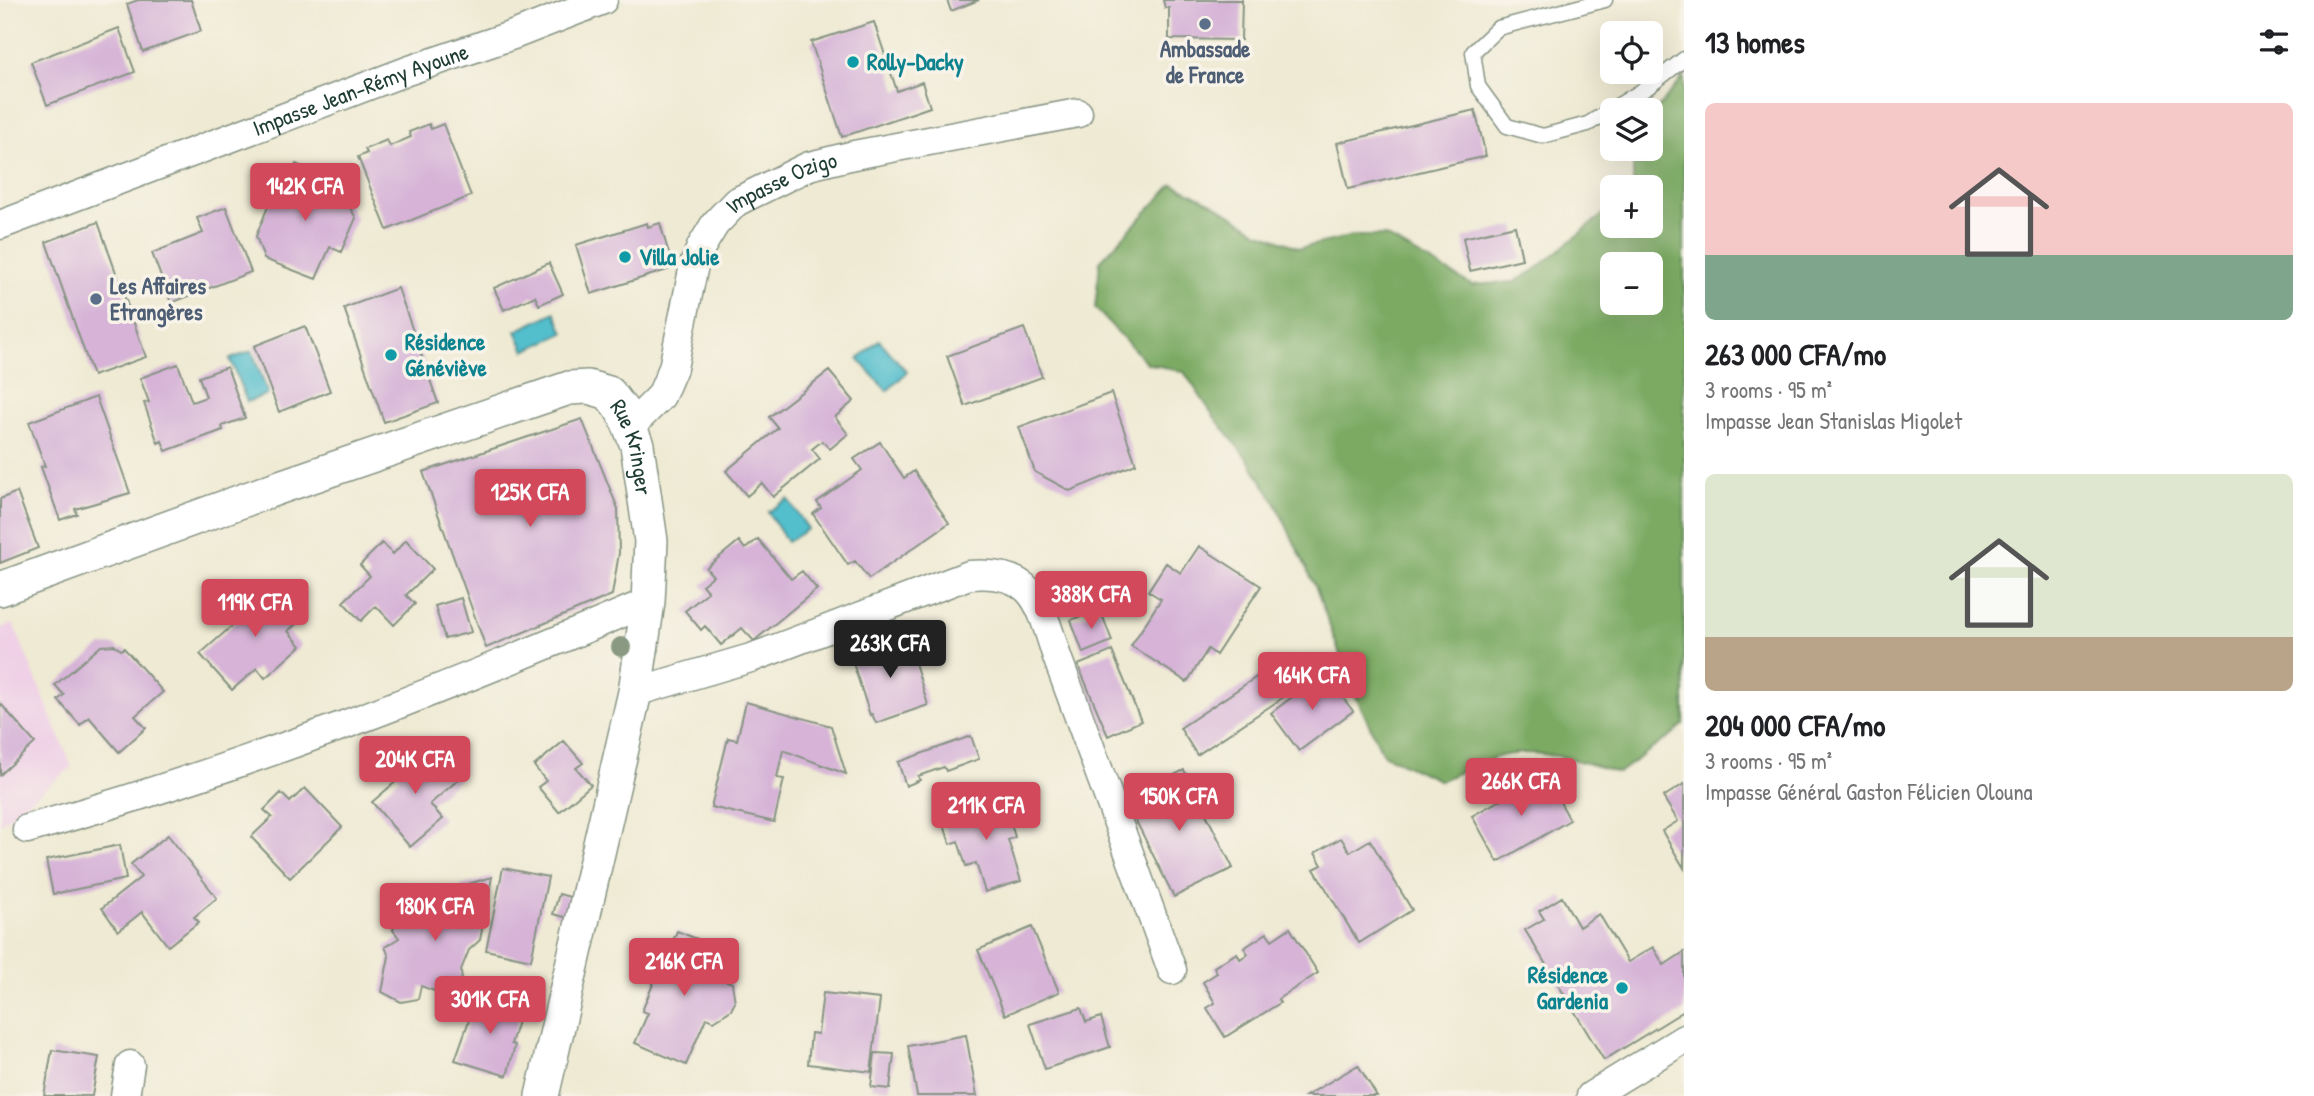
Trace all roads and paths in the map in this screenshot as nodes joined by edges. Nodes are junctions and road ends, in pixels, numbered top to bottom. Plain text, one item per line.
1 (603, 0) edge
2 (1605, 0) edge
3 (1684, 59) edge
4 (1078, 113) dead end
5 (0, 225) edge
6 (630, 427) junction
7 (0, 589) edge
8 (648, 602) junction
9 (635, 692) junction
10 (27, 829) dead end
11 (1172, 970) dead end
12 (1684, 1039) edge
13 (130, 1065) dead end
14 (125, 1096) edge
15 (542, 1096) edge
16 (1591, 1096) edge

1 - 5 street, Impasse Jean-Rémy Ayoune
2 - 3 lane
4 - 6 street, Impasse Ozigo
6 - 7 street, Rue Kringer
6 - 8 street, Rue Kringer
8 - 9 street, Rue Kringer
8 - 10 street
9 - 11 street
9 - 15 street, Rue Kringer
12 - 16 street
13 - 14 street

